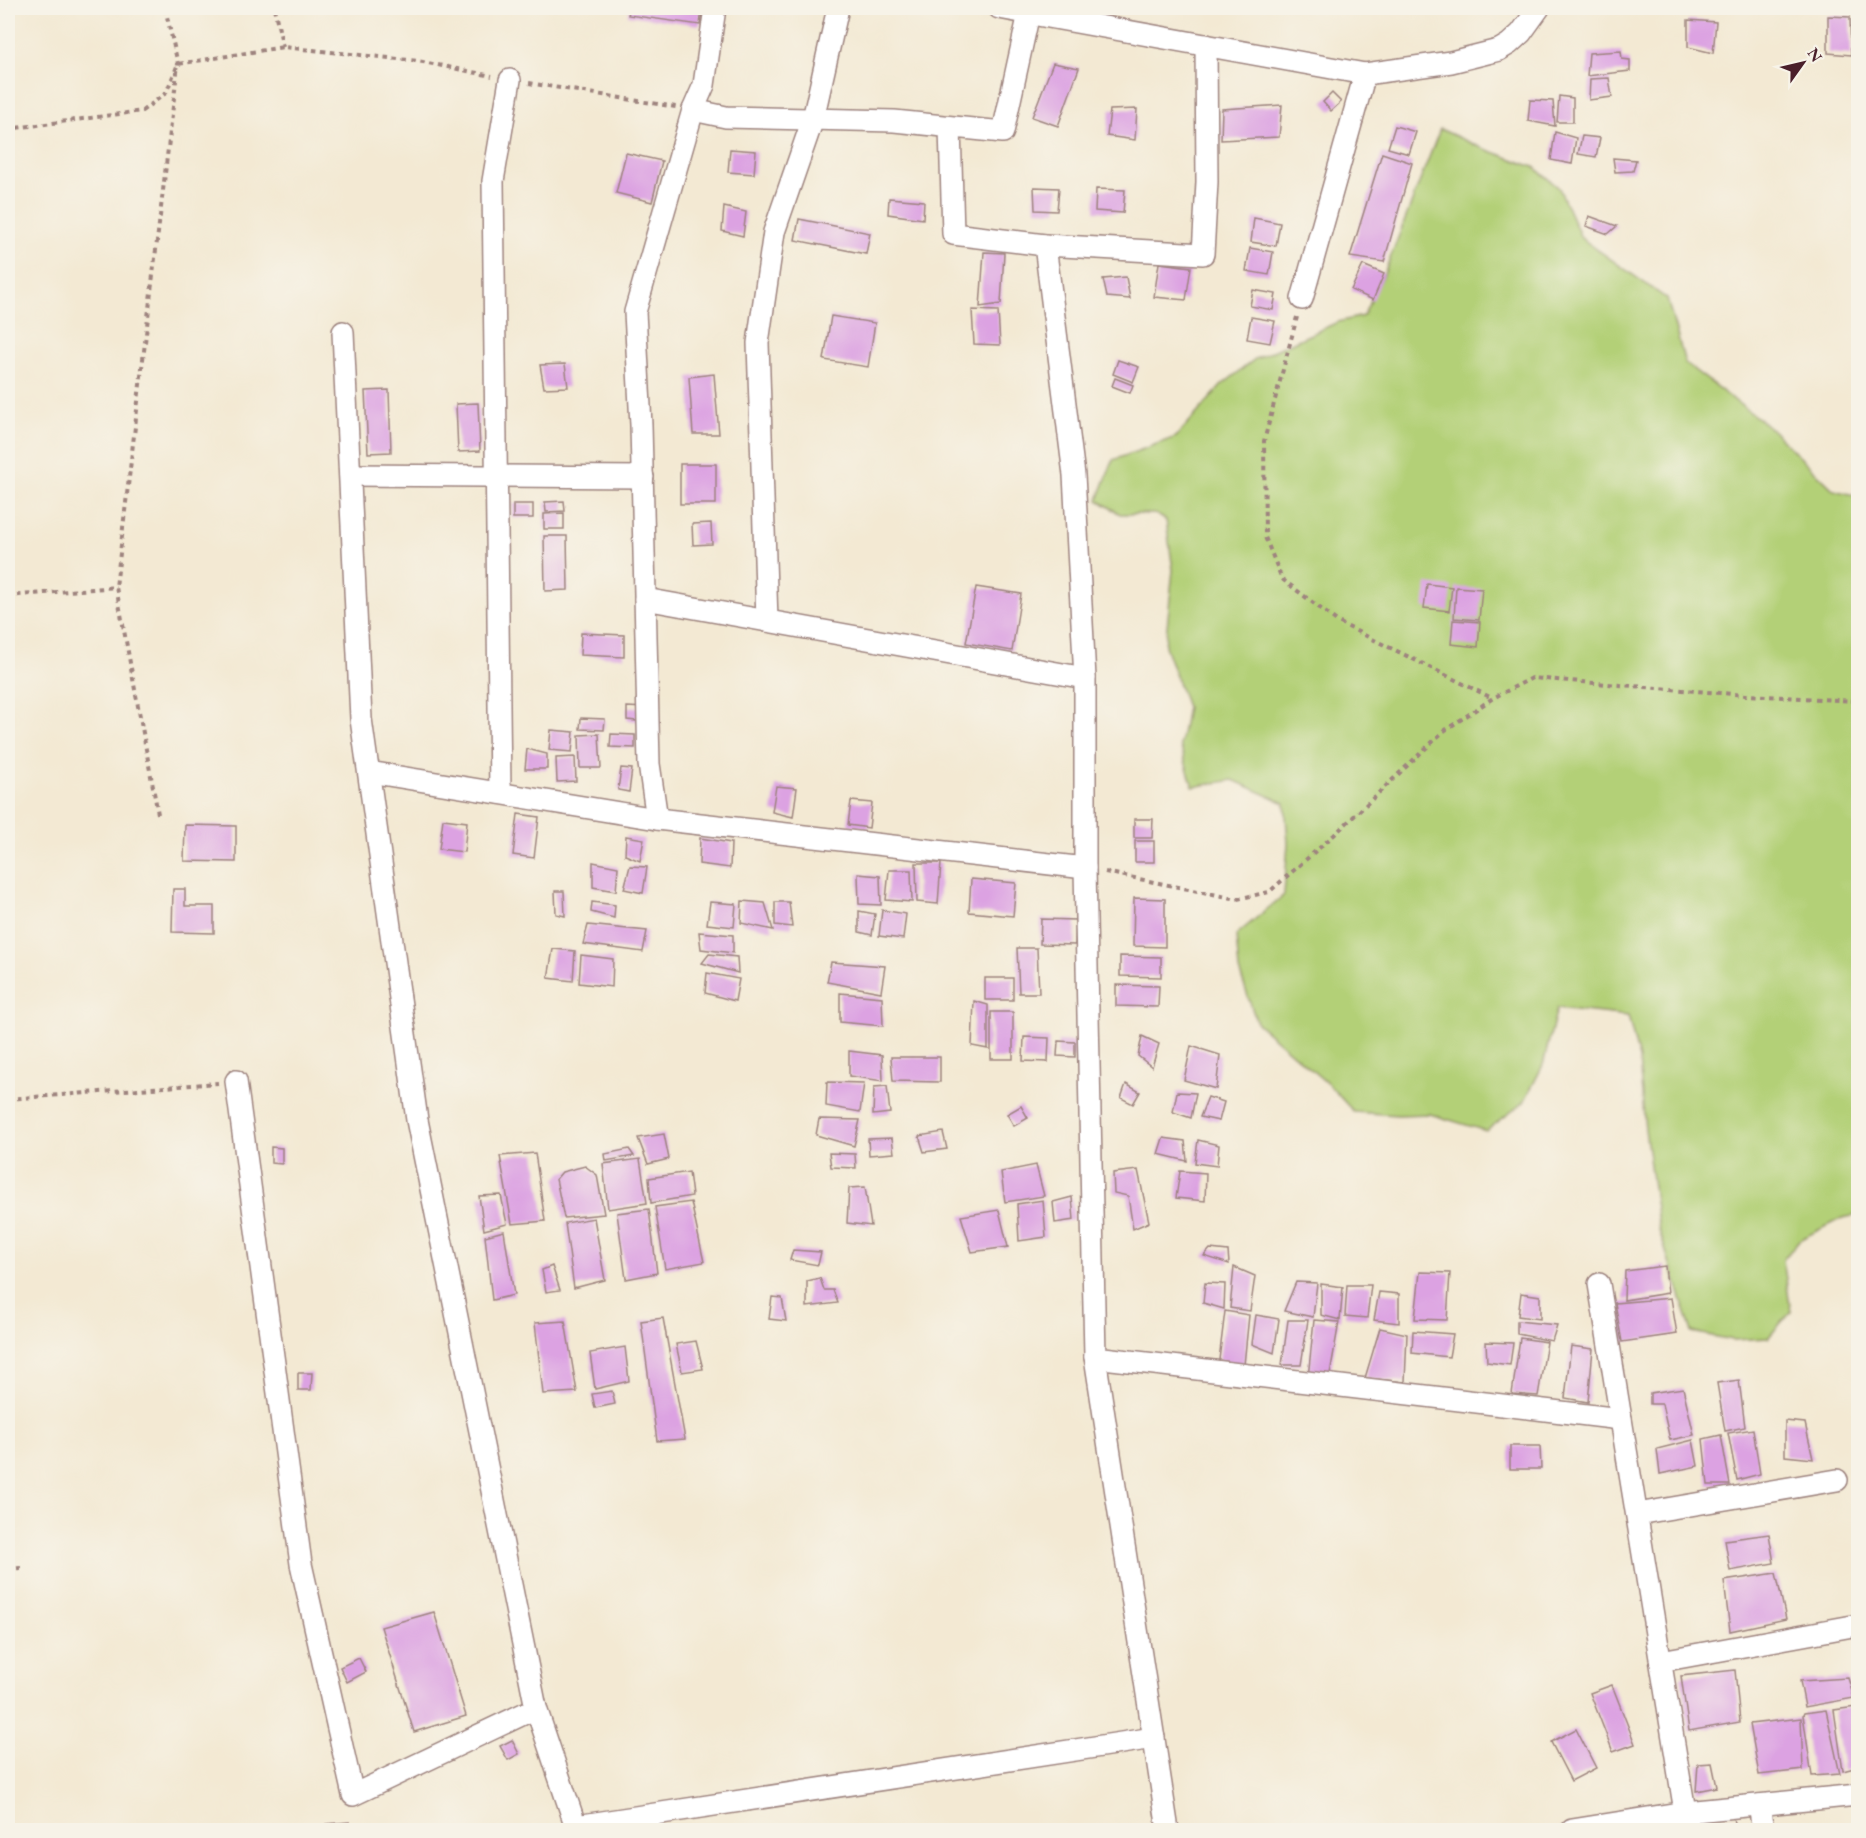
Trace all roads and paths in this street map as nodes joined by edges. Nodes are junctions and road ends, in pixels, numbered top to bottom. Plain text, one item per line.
1 (165, 8) edge
2 (274, 8) edge
3 (715, 8) edge
4 (838, 8) edge
5 (999, 8) edge
6 (1539, 8) edge
7 (1029, 13) junction
8 (1206, 45) junction
9 (283, 47) junction
10 (178, 64) junction
11 (1365, 74) junction
12 (510, 80) junction
13 (693, 110) junction
14 (813, 119) junction
15 (950, 127) junction
16 (8, 129) edge
17 (1046, 244) junction
18 (1302, 299) joint
19 (343, 332) dead end
20 (350, 475) junction
21 (497, 476) junction
22 (643, 477) junction
23 (116, 587) junction
24 (8, 596) edge
25 (645, 599) junction
26 (767, 621) junction
27 (1085, 678) junction
28 (1493, 698) junction
29 (1858, 701) edge
30 (369, 772) junction
31 (500, 794) junction
32 (158, 814) dead end
33 (657, 819) junction
34 (1085, 867) junction
35 (237, 1081) joint
36 (8, 1099) edge
37 (1599, 1284) dead end
38 (1095, 1357) junction
39 (1621, 1419) junction
40 (1837, 1480) dead end
41 (1637, 1514) junction
42 (21, 1568) dead end
43 (8, 1569) edge
44 (1858, 1625) edge
45 (1661, 1661) junction
46 (536, 1708) junction
47 (1154, 1738) junction
48 (1858, 1796) edge
49 (1759, 1805) junction
50 (1687, 1821) edge
51 (577, 1828) edge
52 (1168, 1830) edge
53 (1572, 1830) edge
54 (1763, 1830) edge

1 - 10 path
2 - 9 path
3 - 13 street
4 - 14 street
5 - 7 street
6 - 11 street
7 - 8 street
7 - 15 street
8 - 11 street
8 - 17 street
9 - 10 path
9 - 12 path
10 - 16 path
10 - 23 path
11 - 18 street
12 - 13 path
12 - 21 street
13 - 14 street
13 - 22 street
14 - 15 street
14 - 26 street
15 - 17 street
17 - 27 street
18 - 28 path
19 - 20 street
20 - 21 street
20 - 30 street
21 - 22 street
21 - 31 street
22 - 25 street
23 - 24 path
23 - 32 path
25 - 26 street
25 - 33 street
26 - 27 street
27 - 34 street
28 - 29 path
28 - 34 path
30 - 31 street
30 - 46 street
31 - 33 street
33 - 34 street
34 - 38 street
35 - 36 path
35 - 46 street
37 - 39 street
38 - 39 street
38 - 47 street
39 - 41 street
40 - 41 street
41 - 45 street
42 - 43 path
44 - 45 street
45 - 50 street
46 - 51 street
47 - 51 street
47 - 52 street
48 - 49 street
49 - 50 street
49 - 54 street
50 - 53 street

